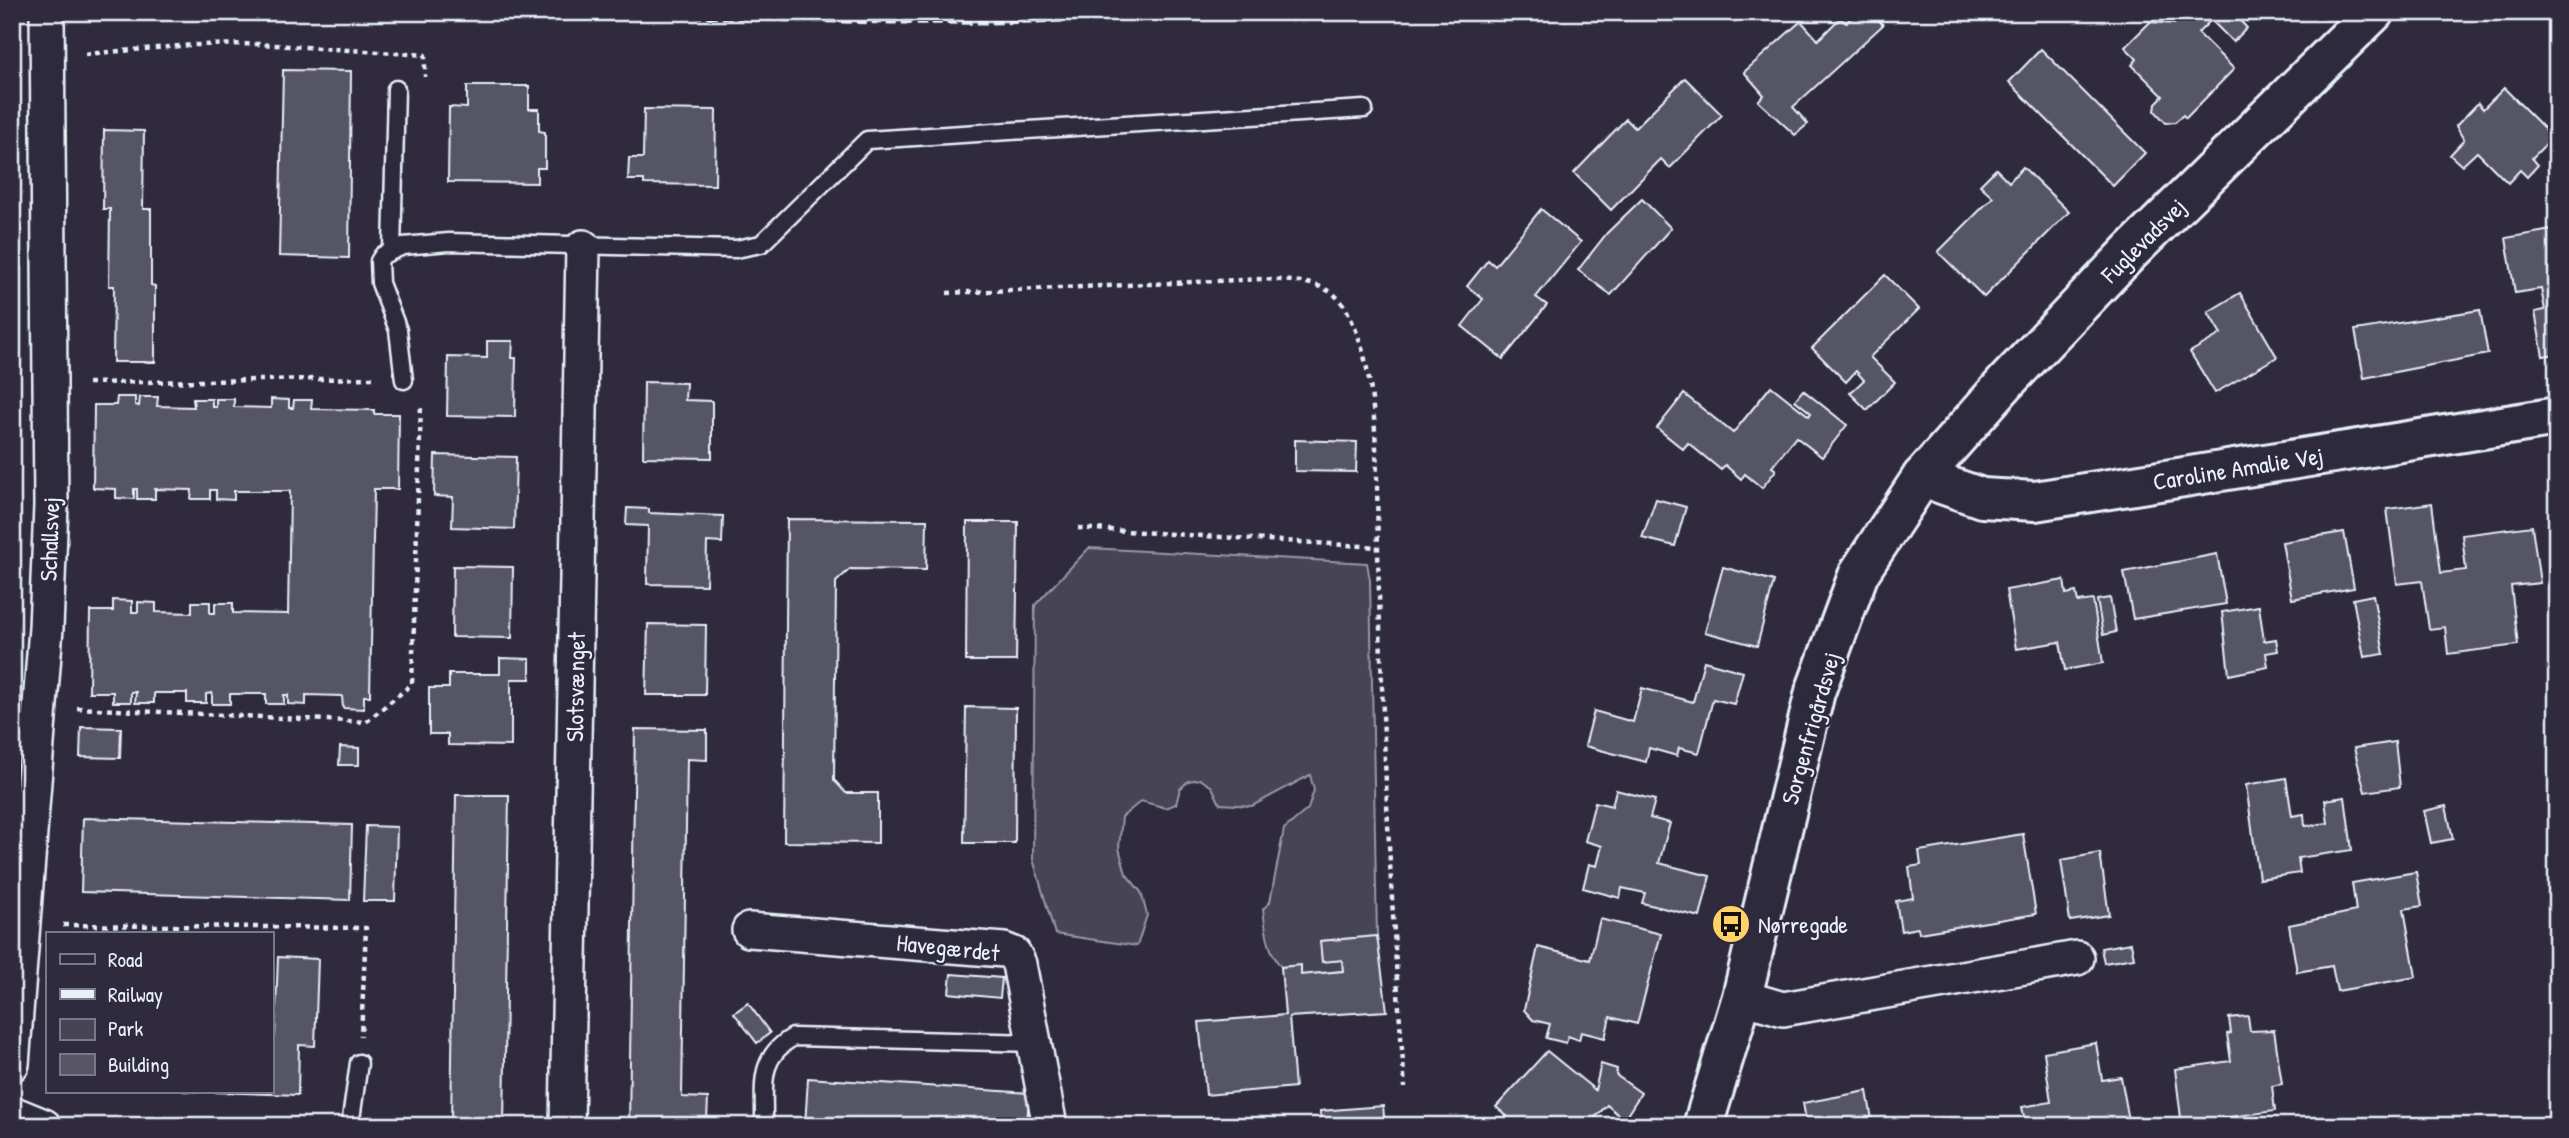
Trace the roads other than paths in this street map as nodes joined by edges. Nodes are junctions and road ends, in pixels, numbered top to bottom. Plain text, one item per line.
1 (47, 12) edge
2 (2374, 12) edge
3 (396, 89) dead end
4 (1364, 109) dead end
5 (583, 247) junction
6 (392, 250) junction
7 (404, 380) road end
8 (2557, 416) edge
9 (1922, 477) junction
10 (749, 930) dead end
11 (2077, 958) dead end
12 (1742, 997) junction
13 (1034, 1043) junction
14 (359, 1063) road end
15 (12, 1064) edge
16 (12, 1113) edge
17 (44, 1126) edge
18 (350, 1126) edge
19 (567, 1126) edge
20 (764, 1126) edge
21 (1050, 1126) edge
22 (1703, 1126) edge

1 - 15 street, Schallsvej
2 - 9 street, Fuglevadsvej
3 - 6 lane
4 - 5 lane
5 - 6 lane
5 - 19 street, Slotsvænget
6 - 7 lane
8 - 9 street, Caroline Amalie Vej
9 - 12 street, Sorgenfrigårdsvej
10 - 13 street, Havegærdet
11 - 12 street
12 - 22 street, Sorgenfrigårdsvej
13 - 20 lane
13 - 21 street, Havegærdet
14 - 18 lane
16 - 17 street

